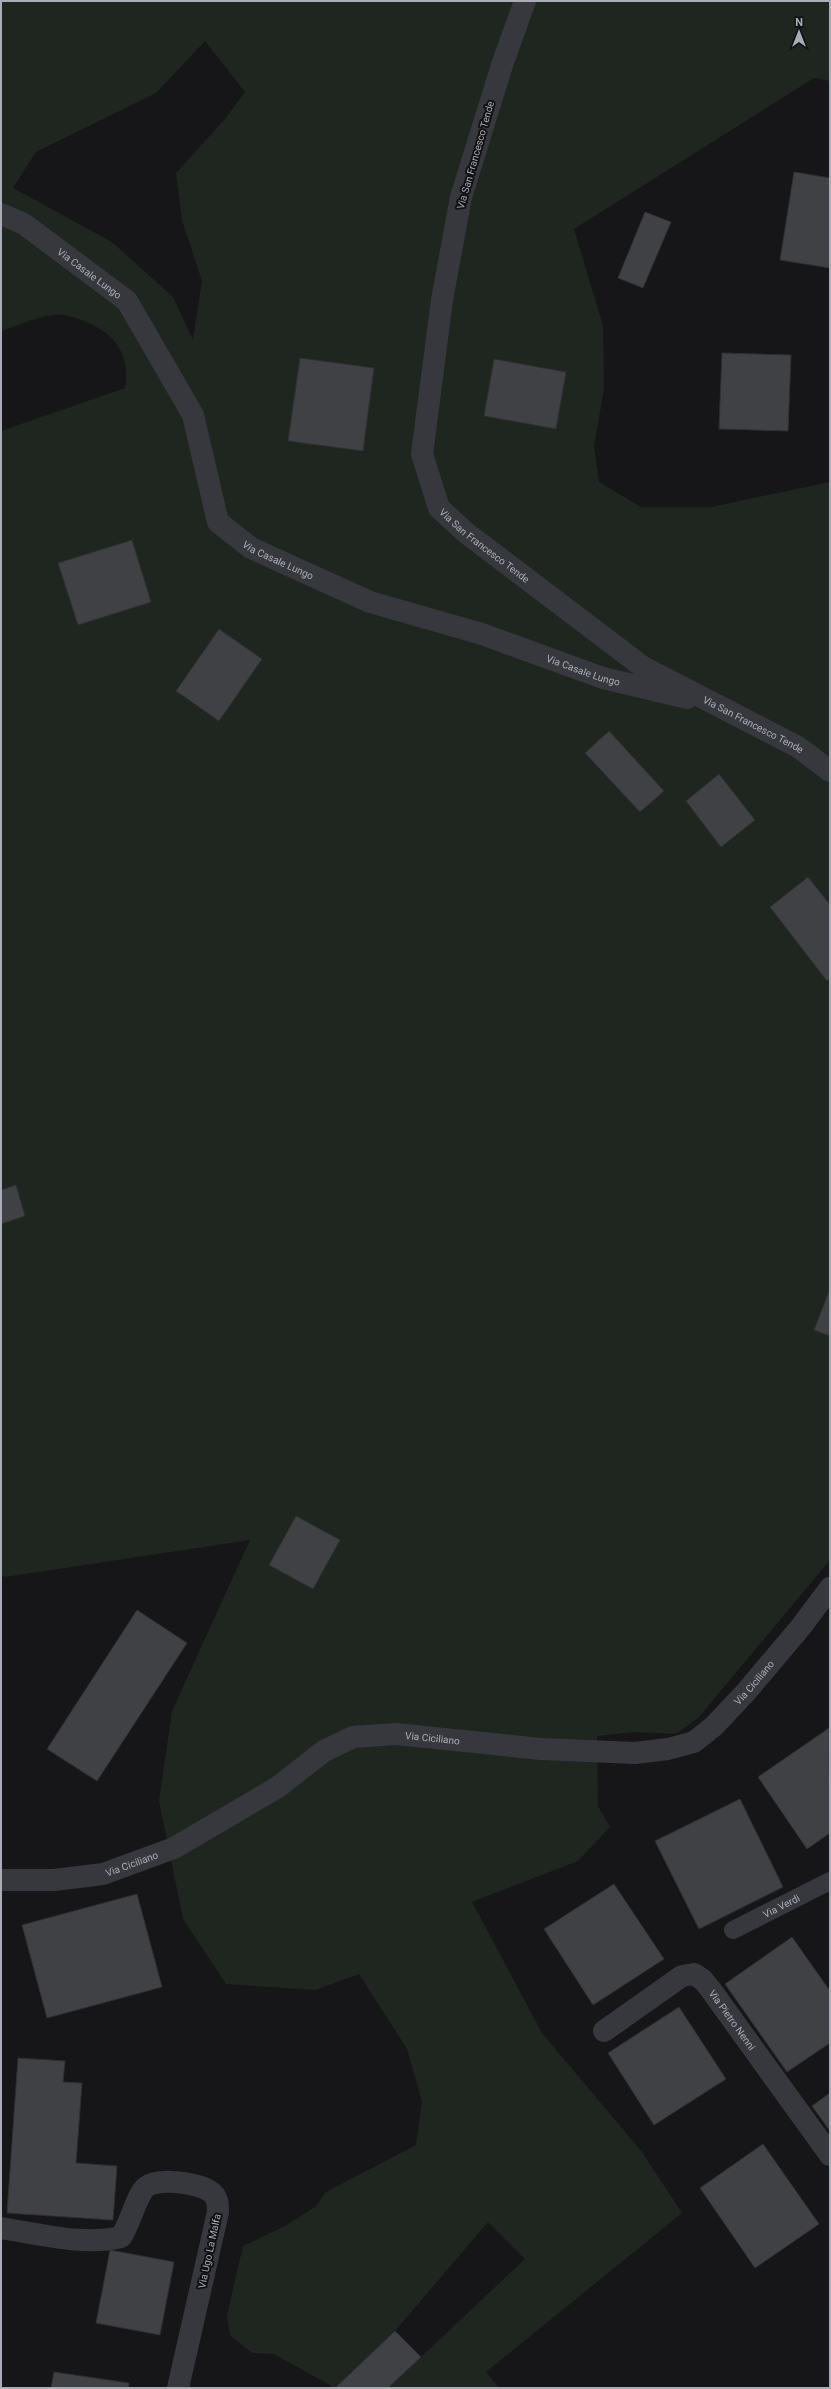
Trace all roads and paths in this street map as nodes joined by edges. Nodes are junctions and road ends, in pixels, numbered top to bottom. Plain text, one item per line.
1 (525, 1) edge
2 (1, 214) edge
3 (721, 706) junction
4 (830, 771) edge
5 (830, 1588) edge
6 (1, 1880) edge
7 (830, 1881) edge
8 (733, 1930) dead end
9 (604, 2031) dead end
10 (830, 2155) edge
11 (1, 2228) edge
12 (178, 2388) edge

1 - 3 street, Via San Francesco Tende
2 - 3 street, Via Casale Lungo
3 - 4 street, Via San Francesco Tende
5 - 6 street, Via Ciciliano
7 - 8 lane, Via Verdi
9 - 10 street, Via Pietro Nenni
11 - 12 street, Via Ugo La Malfa

